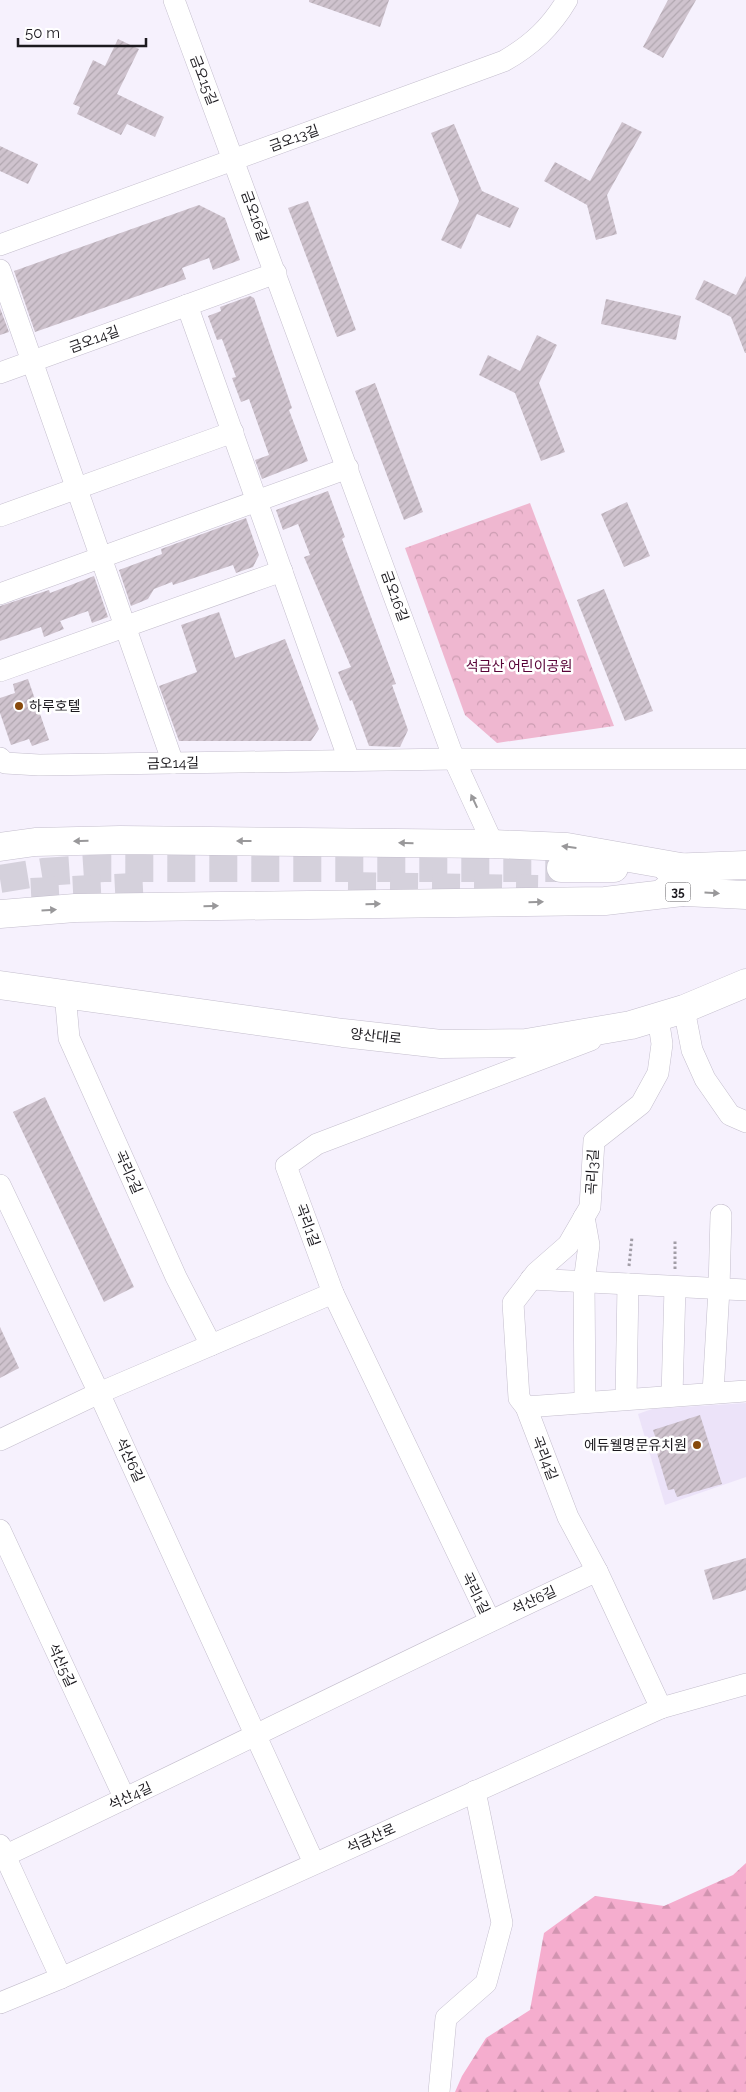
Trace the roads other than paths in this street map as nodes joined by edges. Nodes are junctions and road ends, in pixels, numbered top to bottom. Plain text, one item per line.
1 (174, 0) edge
2 (567, 0) edge
3 (234, 160) junction
4 (0, 245) edge
5 (0, 270) edge
6 (276, 273) junction
7 (187, 305) junction
8 (32, 361) junction
9 (0, 373) edge
10 (233, 432) junction
11 (348, 468) junction
12 (76, 488) junction
13 (256, 500) junction
14 (0, 516) edge
15 (100, 557) junction
16 (282, 571) junction
17 (0, 594) edge
18 (125, 627) junction
19 (0, 671) edge
20 (0, 758) edge
21 (454, 759) junction
22 (746, 759) edge
23 (349, 760) junction
24 (173, 763) junction
25 (493, 844) junction
26 (3, 850) edge
27 (746, 865) edge
28 (561, 879) tunnel mouth
29 (684, 880) junction
30 (746, 895) edge
31 (4, 907) edge
32 (0, 985) edge
33 (740, 990) edge
34 (66, 993) junction
35 (671, 1013) junction
36 (631, 1025) junction
37 (746, 1122) edge
38 (0, 1185) edge
39 (721, 1214) dead end
40 (584, 1217) junction
41 (531, 1280) junction
42 (584, 1282) junction
43 (628, 1284) junction
44 (675, 1287) junction
45 (719, 1289) junction
46 (746, 1290) edge
47 (333, 1293) junction
48 (211, 1345) junction
49 (746, 1391) edge
50 (99, 1393) junction
51 (713, 1393) junction
52 (672, 1396) junction
53 (626, 1400) junction
54 (585, 1402) junction
55 (526, 1407) junction
56 (0, 1440) edge
57 (0, 1530) edge
58 (597, 1571) junction
59 (490, 1621) junction
60 (746, 1684) edge
61 (661, 1708) junction
62 (256, 1736) junction
63 (476, 1791) junction
64 (125, 1799) junction
65 (2, 1853) edge
66 (314, 1863) junction
67 (61, 1978) junction
68 (0, 2003) edge
69 (439, 2092) edge

1 - 3 street, 금오15길
2 - 3 street, 금오13길
3 - 4 street, 금오13길
3 - 6 street, 금오16길
5 - 8 street
6 - 7 street, 금오14길
6 - 11 street, 금오16길
7 - 8 street, 금오14길
7 - 10 street
8 - 9 street, 금오14길
8 - 12 street
10 - 12 street
10 - 13 street
11 - 13 street
11 - 21 street, 금오16길
12 - 14 street
12 - 15 street
13 - 15 street
13 - 16 street
15 - 17 street
15 - 18 street
16 - 18 street
16 - 23 street
18 - 19 street
18 - 24 street
20 - 24 street, 금오14길
21 - 22 street
21 - 23 street, 금오14길
25 -> 21 street, 금오16길
23 - 24 street, 금오14길
25 -> 26 main road
29 -> 25 main road
27 - 29 main road, 35
28 - 29 main road, 35
29 -> 30 main road, 35
31 -> 29 main road
32 - 34 main road, 양산대로
33 - 35 main road, 양산대로
34 - 36 main road, 양산대로
34 - 48 street, 곡리2길
35 - 36 main road, 양산대로
35 - 37 street
35 - 40 street, 곡리3길
36 - 47 street, 곡리1길
38 - 50 street, 석산6길
39 - 45 street
40 - 41 street, 곡리4길
40 - 42 street, 곡리3길
41 - 42 street
41 - 55 street, 곡리4길
42 - 43 street
42 - 54 street, 곡리3길
43 - 44 street
43 - 53 street
44 - 45 street
44 - 52 street
45 - 46 street
45 - 51 street
47 - 48 street
47 - 59 street, 곡리1길
48 - 50 street
49 - 51 street
50 - 56 street
50 - 62 street, 석산6길
51 - 52 street
52 - 53 street
53 - 54 street
54 - 55 street
55 - 58 street, 곡리4길
57 - 64 street, 석산5길
58 - 59 street, 석산6길
58 - 61 street, 곡리4길
59 - 62 street, 석산6길
60 - 61 street, 석금산로
61 - 63 street, 석금산로
62 - 64 street, 석산4길
62 - 66 street, 석산6길
63 - 66 street, 석금산로
63 - 69 street
64 - 65 street, 석산4길
65 - 67 street, 석산4길
66 - 67 street, 석금산로
67 - 68 street, 석금산로

